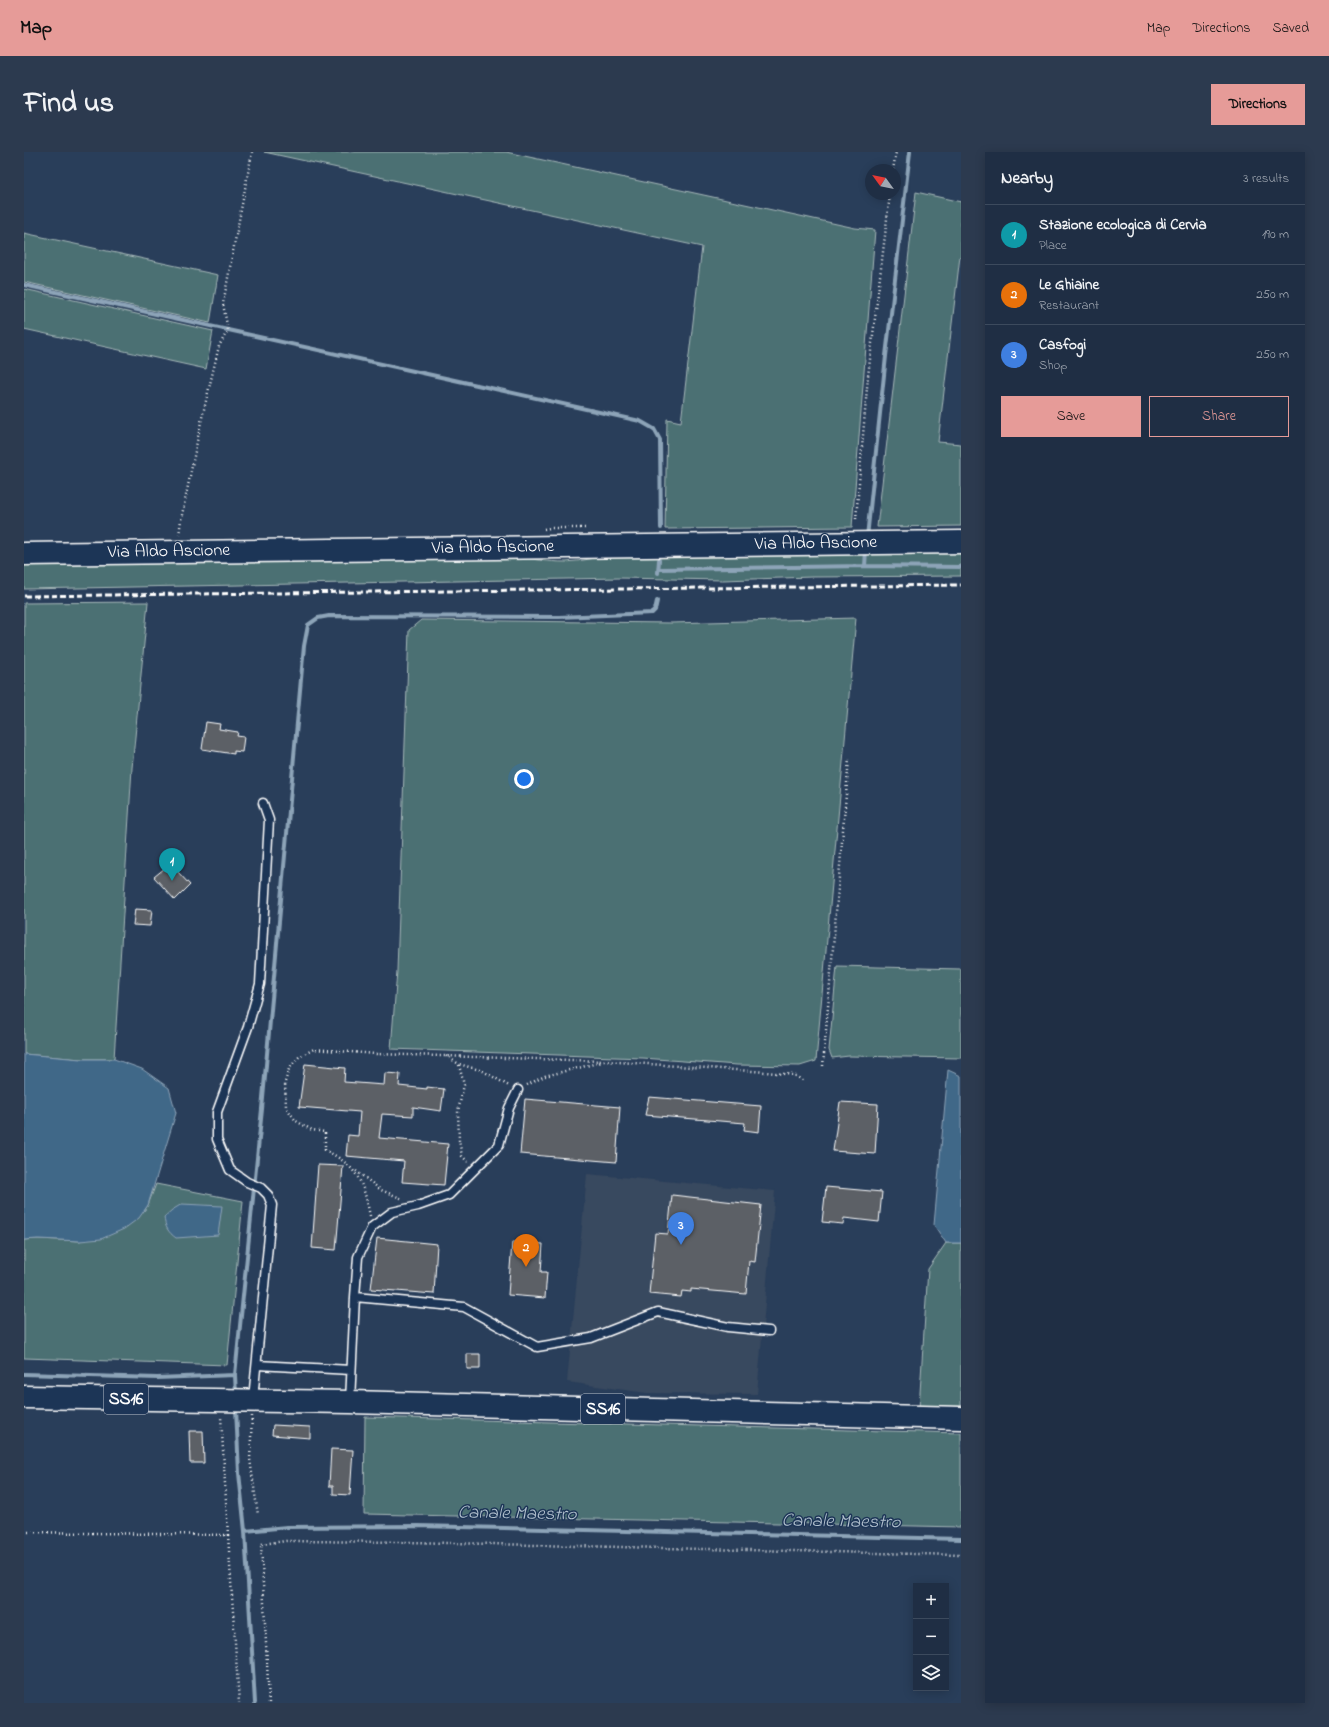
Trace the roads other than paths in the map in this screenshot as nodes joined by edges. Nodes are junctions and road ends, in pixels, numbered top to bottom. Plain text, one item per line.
1 (961, 542) edge
2 (24, 554) edge
3 (262, 803) dead end
4 (518, 1090) road end
5 (354, 1297) junction
6 (769, 1331) dead end
7 (257, 1365) junction
8 (351, 1370) junction
9 (24, 1397) edge
10 (237, 1400) junction
11 (350, 1402) junction
12 (961, 1418) edge

1 - 2 street, Via Aldo Ascione
3 - 7 lane
4 - 5 lane
5 - 6 lane
5 - 8 lane
7 - 8 lane
7 - 10 lane
8 - 11 lane
9 - 10 street, SS16
10 - 11 street, SS16
11 - 12 street, SS16

